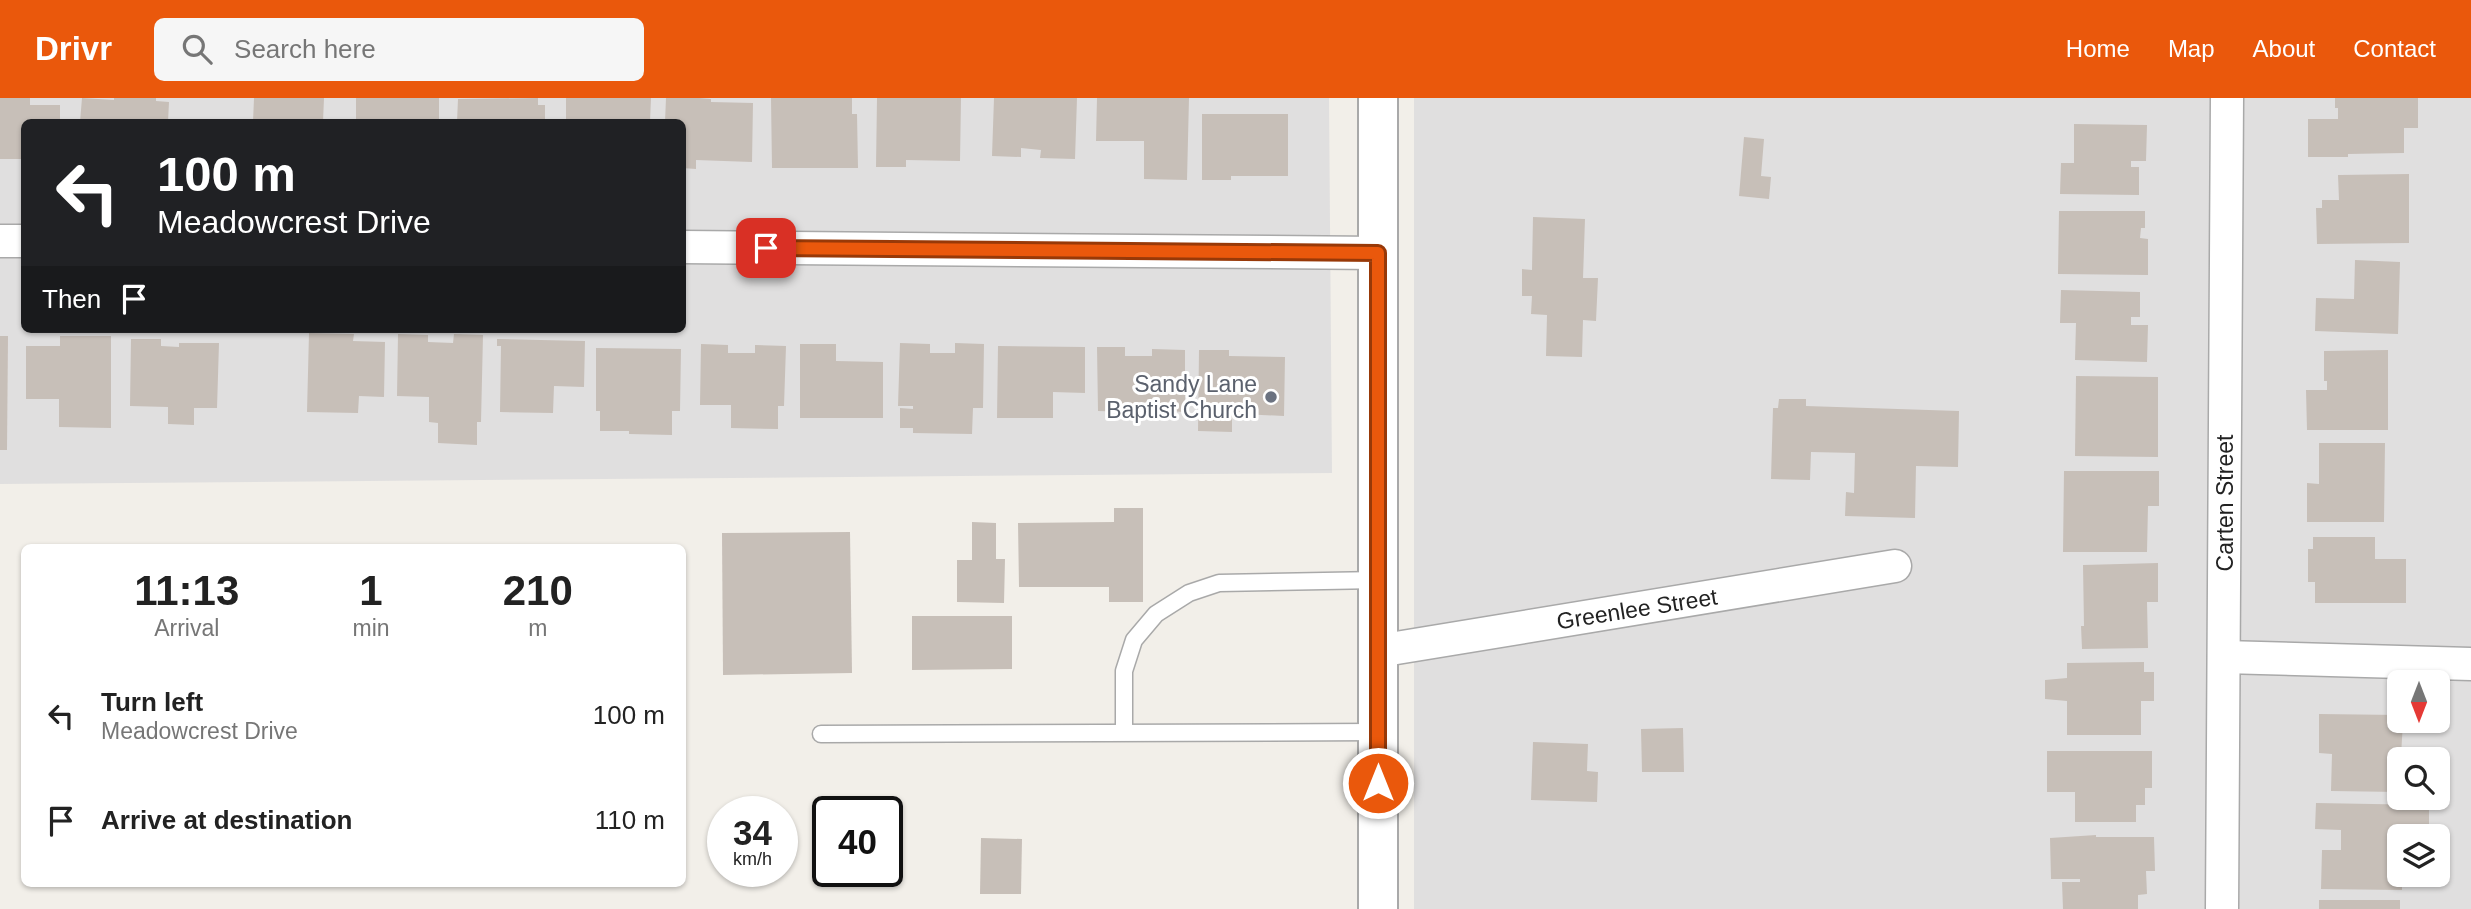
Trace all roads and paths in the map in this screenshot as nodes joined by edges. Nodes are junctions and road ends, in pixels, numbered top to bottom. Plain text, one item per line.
1 (1378, 98) edge
2 (2227, 98) edge
3 (0, 241) edge
4 (21, 241) edge
5 (686, 247) edge
6 (1378, 253) junction
7 (1895, 566) dead end
8 (1378, 580) junction
9 (1378, 651) junction
10 (2224, 657) junction
11 (2471, 664) edge
12 (1124, 732) junction
13 (1378, 732) junction
14 (821, 734) dead end
15 (1378, 909) edge
16 (2222, 909) edge

1 - 6 street
2 - 10 street, Carten Street
3 - 4 street
5 - 6 street
6 - 8 street
7 - 9 street, Greenlee Street
8 - 9 street
8 - 12 lane
9 - 13 street
10 - 11 street
10 - 16 street, Carten Street
12 - 13 lane
12 - 14 lane
13 - 15 street

